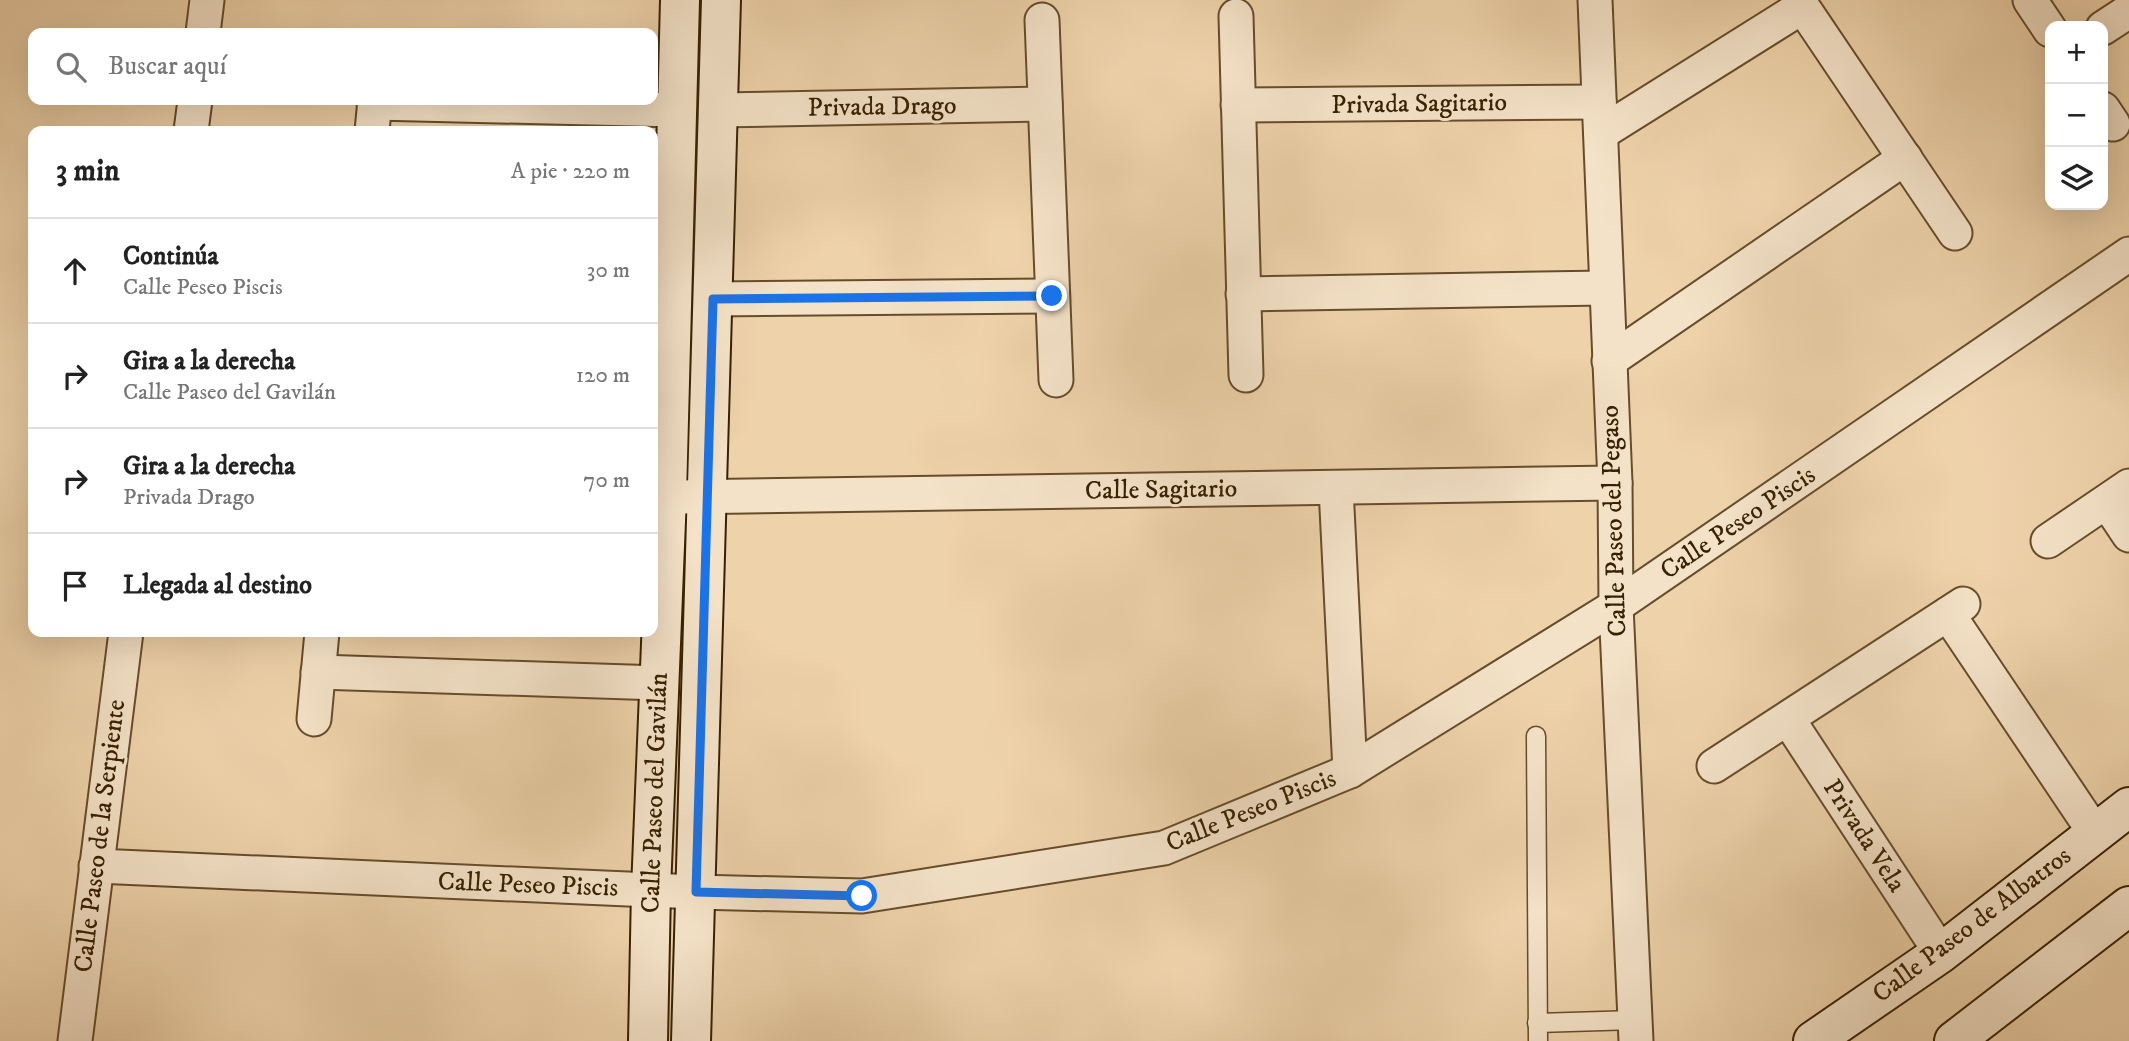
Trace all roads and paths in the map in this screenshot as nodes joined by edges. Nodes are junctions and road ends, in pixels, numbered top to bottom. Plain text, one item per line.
1 (207, 0) edge
2 (680, 0) edge
3 (721, 0) edge
4 (1595, 0) edge
5 (2030, 0) edge
6 (1800, 3) edge
7 (2129, 11) edge
8 (1236, 16) dead end
9 (1042, 20) dead end
10 (2045, 22) edge
11 (2108, 25) edge
12 (204, 28) edge
13 (1045, 104) junction
14 (194, 105) edge
15 (1238, 105) junction
16 (677, 110) junction
17 (718, 110) junction
18 (374, 111) edge
19 (1600, 118) junction
20 (192, 126) edge
21 (1905, 159) junction
22 (1955, 233) dead end
23 (2129, 254) edge
24 (1605, 288) junction
25 (1244, 294) junction
26 (1052, 296) junction
27 (662, 298) edge
28 (713, 299) junction
29 (1609, 361) junction
30 (1245, 375) dead end
31 (1056, 380) dead end
32 (1615, 483) junction
33 (1336, 488) junction
34 (2118, 494) edge
35 (660, 496) edge
36 (708, 498) junction
37 (2129, 535) edge
38 (2048, 541) dead end
39 (1616, 606) junction
40 (125, 637) edge
41 (322, 637) edge
42 (318, 672) junction
43 (660, 682) junction
44 (314, 719) dead end
45 (1788, 719) junction
46 (1536, 736) dead end
47 (1714, 766) dead end
48 (1350, 771) junction
49 (2129, 807) edge
50 (2095, 833) junction
51 (96, 866) junction
52 (651, 890) junction
53 (696, 892) junction
54 (2129, 906) edge
55 (1941, 953) junction
56 (1635, 1031) edge
57 (1537, 1032) edge
58 (75, 1041) edge
59 (648, 1041) edge
60 (691, 1041) edge
61 (1813, 1041) edge
62 (1954, 1041) edge

1 - 12 street
2 - 16 street, Calle Paseo del Gavilán
3 - 17 street, Calle Paseo del Gavilán
4 - 19 street, Calle Paseo del Pegaso
5 - 10 street
6 - 19 street
6 - 21 street
7 - 11 street
8 - 15 street
9 - 13 street
13 - 17 street, Privada Drago
13 - 26 street
14 - 20 street
15 - 19 street, Privada Sagitario
15 - 25 street
16 - 18 street
16 - 27 street, Calle Paseo del Gavilán
17 - 28 street, Calle Paseo del Gavilán
19 - 24 street, Calle Paseo del Pegaso
21 - 22 street
21 - 29 street
23 - 39 street, Calle Peseo Piscis
24 - 25 street
24 - 29 street, Calle Paseo del Pegaso
25 - 30 street
26 - 28 street
26 - 31 street
27 - 35 street, Calle Paseo del Gavilán
28 - 36 street, Calle Paseo del Gavilán
29 - 32 street, Calle Paseo del Pegaso
32 - 33 street, Calle Sagitario
32 - 39 street, Calle Paseo del Pegaso
33 - 36 street, Calle Sagitario
33 - 48 street
34 - 37 street
34 - 38 street
35 - 36 street, Calle Sagitario
35 - 43 street, Calle Paseo del Gavilán
36 - 53 street, Calle Paseo del Gavilán
39 - 48 street, Calle Peseo Piscis
39 - 56 street, Calle Paseo del Pegaso
40 - 51 street, Calle Paseo de la Serpiente
41 - 42 street
42 - 43 street
42 - 44 street
43 - 52 street, Calle Paseo del Gavilán
45 - 47 street
45 - 50 street
45 - 55 street, Privada Vela
46 - 57 lane
48 - 53 street, Calle Peseo Piscis
49 - 50 street, Calle Paseo de Albatros
50 - 55 street, Calle Paseo de Albatros
51 - 52 street, Calle Peseo Piscis
51 - 58 street, Calle Paseo de la Serpiente
52 - 53 street, Calle Peseo Piscis
52 - 59 street, Calle Paseo del Gavilán
53 - 60 street, Calle Paseo del Gavilán
54 - 62 street
55 - 61 street, Calle Paseo de Albatros
56 - 57 lane

